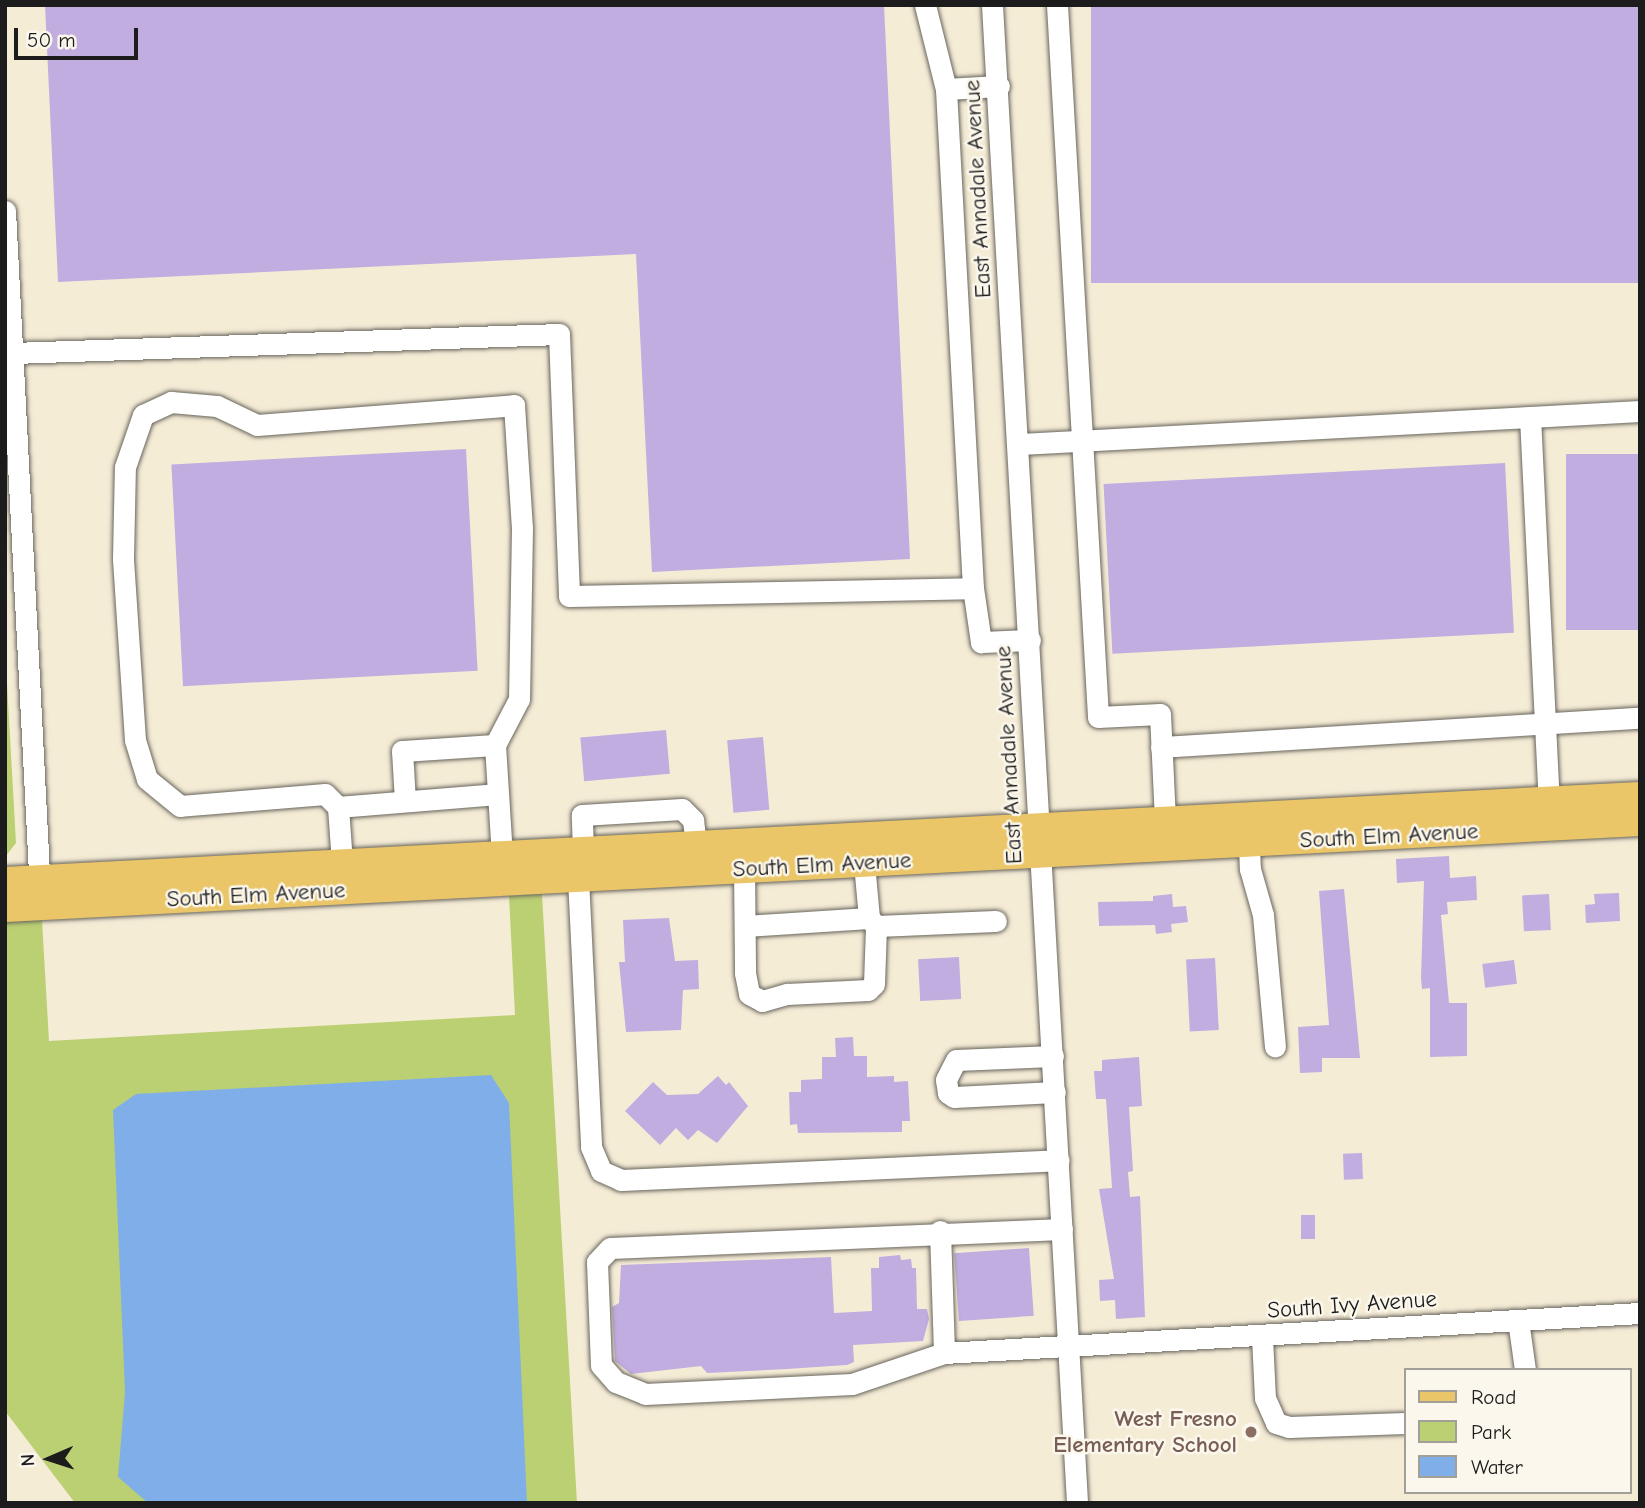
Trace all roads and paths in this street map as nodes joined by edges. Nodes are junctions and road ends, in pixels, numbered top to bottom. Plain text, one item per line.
1 (925, 5) edge
2 (992, 5) edge
3 (1057, 5) edge
4 (999, 86) junction
5 (946, 89) junction
6 (5, 211) edge
7 (13, 354) junction
8 (1640, 411) edge
9 (1530, 417) junction
10 (1083, 441) junction
11 (1020, 444) junction
12 (973, 588) junction
13 (1030, 640) junction
14 (1640, 718) edge
15 (1545, 723) junction
16 (495, 745) junction
17 (1161, 747) junction
18 (498, 794) junction
19 (1640, 796) edge
20 (1549, 800) junction
21 (405, 801) junction
22 (338, 807) junction
23 (1165, 820) junction
24 (1640, 822) edge
25 (1040, 840) junction
26 (1249, 844) junction
27 (502, 855) junction
28 (342, 863) junction
29 (864, 863) junction
30 (581, 864) junction
31 (744, 869) junction
32 (5, 881) edge
33 (40, 892) junction
34 (5, 908) edge
35 (996, 921) dead end
36 (872, 922) junction
37 (745, 926) junction
38 (1275, 1046) dead end
39 (1053, 1056) junction
40 (1055, 1092) junction
41 (1059, 1160) junction
42 (1062, 1229) junction
43 (940, 1231) junction
44 (1640, 1313) edge
45 (1518, 1320) junction
46 (1262, 1336) junction
47 (1068, 1348) junction
48 (944, 1353) junction
49 (1525, 1368) edge
50 (1404, 1423) edge
51 (1077, 1503) edge

1 - 5 street
2 - 4 street, East Annadale Avenue
3 - 10 street
4 - 5 street
4 - 11 street, East Annadale Avenue
5 - 12 street
6 - 7 street
7 - 12 street
7 - 33 street
8 - 9 street
9 - 10 street
9 - 15 street
10 - 11 street
10 - 17 street
11 - 13 street, East Annadale Avenue
12 - 13 street
13 - 25 street, East Annadale Avenue
14 - 15 street
15 - 17 street
15 - 20 street
16 - 18 street
16 - 21 street
16 - 22 street
17 - 23 street
18 - 21 street
18 - 27 street
19 - 20 main road, South Elm Avenue
20 - 23 main road, South Elm Avenue
21 - 22 street
22 - 28 street
23 - 25 main road, South Elm Avenue
24 - 26 main road, South Elm Avenue
25 - 26 main road, South Elm Avenue
25 - 29 main road, South Elm Avenue
25 - 30 main road, South Elm Avenue
25 - 39 street, East Annadale Avenue
26 - 38 street
27 - 28 main road, South Elm Avenue
27 - 30 main road, South Elm Avenue
28 - 33 main road, South Elm Avenue
29 - 31 main road, South Elm Avenue
29 - 36 street
30 - 31 main road, South Elm Avenue
30 - 33 main road, South Elm Avenue
30 - 41 street
31 - 37 street
32 - 33 main road, South Elm Avenue
33 - 34 main road, South Elm Avenue
35 - 36 street
36 - 37 street
36 - 37 street
39 - 40 street, East Annadale Avenue
39 - 40 street
40 - 41 street, East Annadale Avenue
41 - 42 street, East Annadale Avenue
42 - 43 street, South Ivy Avenue
42 - 47 street, East Annadale Avenue
43 - 48 street
43 - 48 street, South Ivy Avenue
44 - 45 street, South Ivy Avenue
45 - 46 street, South Ivy Avenue
45 - 49 street
46 - 47 street, South Ivy Avenue
46 - 50 street
47 - 48 street, South Ivy Avenue
47 - 51 street, East Annadale Avenue

